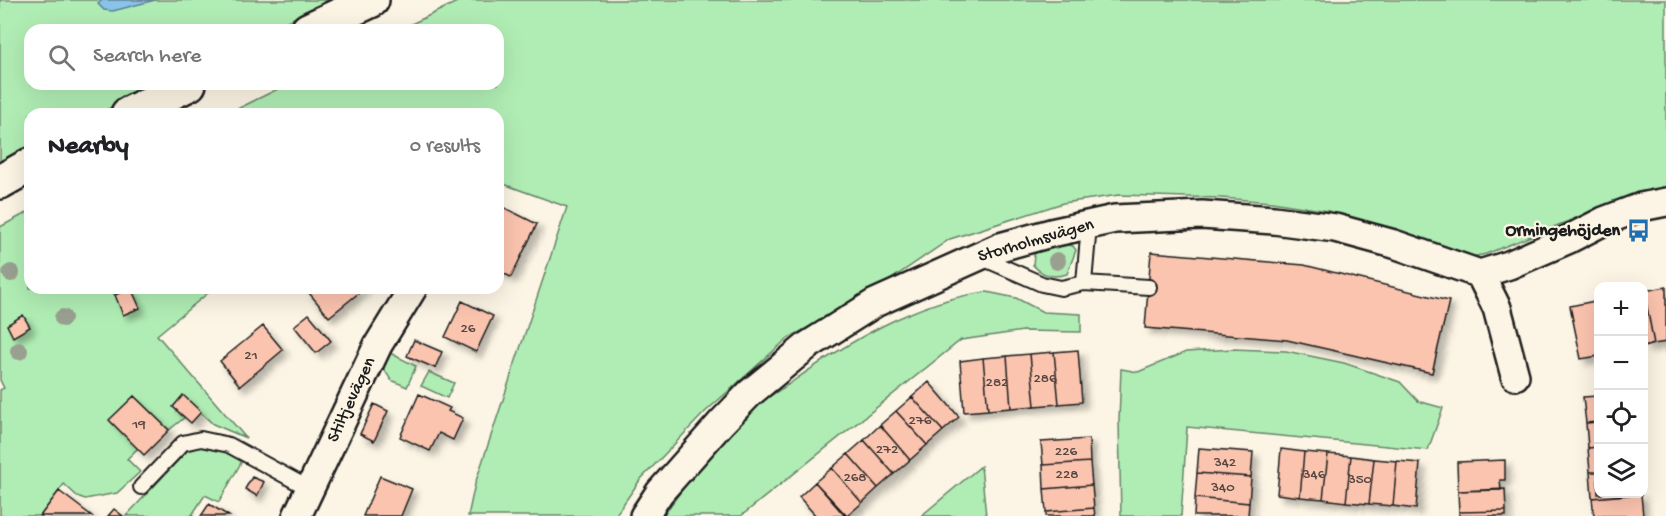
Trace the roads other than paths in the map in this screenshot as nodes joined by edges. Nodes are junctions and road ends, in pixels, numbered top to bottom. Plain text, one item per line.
1 (372, 0) edge
2 (321, 24) edge
3 (177, 90) edge
4 (140, 108) edge
5 (24, 168) edge
6 (0, 182) edge
7 (1666, 202) edge
8 (1089, 225) junction
9 (978, 256) junction
10 (1480, 274) junction
11 (1084, 283) junction
12 (1149, 287) dead end
13 (408, 294) edge
14 (1515, 376) dead end
15 (141, 487) dead end
16 (310, 489) junction
17 (297, 516) edge
18 (644, 516) edge

1 - 2 main road
3 - 4 main road
5 - 6 main road
7 - 10 street
8 - 9 street, Storholmsvägen
8 - 10 street, Storholmsvägen
8 - 11 lane
9 - 11 lane
9 - 18 street, Storholmsvägen
10 - 14 street
11 - 12 lane
13 - 16 street, Stiltjevägen
15 - 16 lane
16 - 17 street, Stiltjevägen

